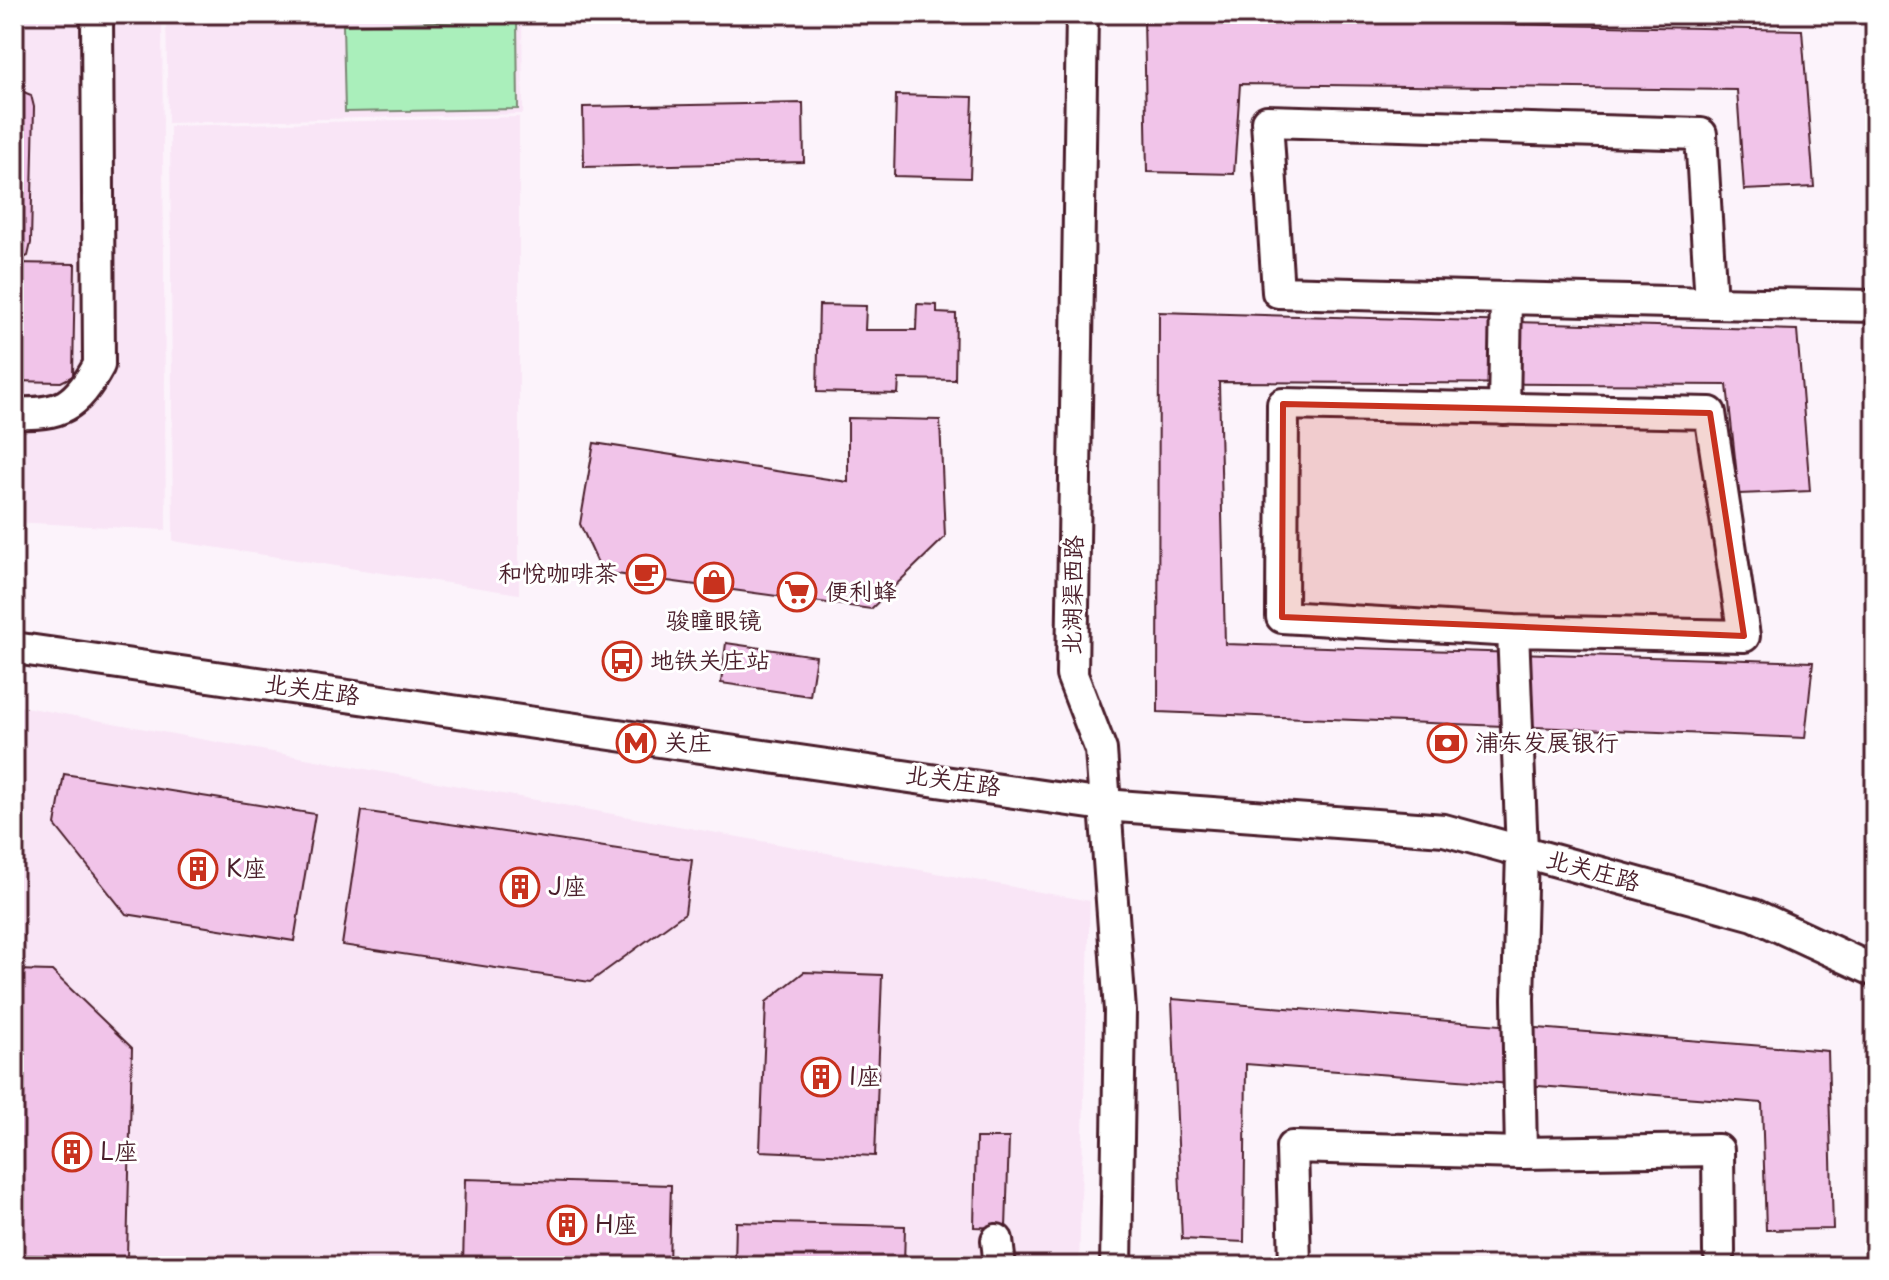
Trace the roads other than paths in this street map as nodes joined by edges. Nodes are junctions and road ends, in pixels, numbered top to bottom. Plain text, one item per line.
1 (97, 14) edge
2 (1082, 14) edge
3 (1506, 298) junction
4 (1711, 303) junction
5 (1875, 306) edge
6 (1504, 409) junction
7 (14, 413) edge
8 (1513, 631) junction
9 (14, 648) edge
10 (1104, 805) junction
11 (1522, 851) junction
12 (1875, 971) edge
13 (1521, 1153) junction
14 (1719, 1252) dead end
15 (1116, 1266) edge
16 (1295, 1266) edge

1 - 7 street
2 - 10 street, 北湖渠西路
3 - 4 street
3 - 4 street
3 - 6 street
4 - 5 street
6 - 8 street
6 - 8 street
8 - 11 street
9 - 10 street, 北关庄路
10 - 11 street, 北关庄路
10 - 15 street, 北湖渠西路
11 - 12 street, 北关庄路
11 - 13 street
13 - 14 street
13 - 16 street

